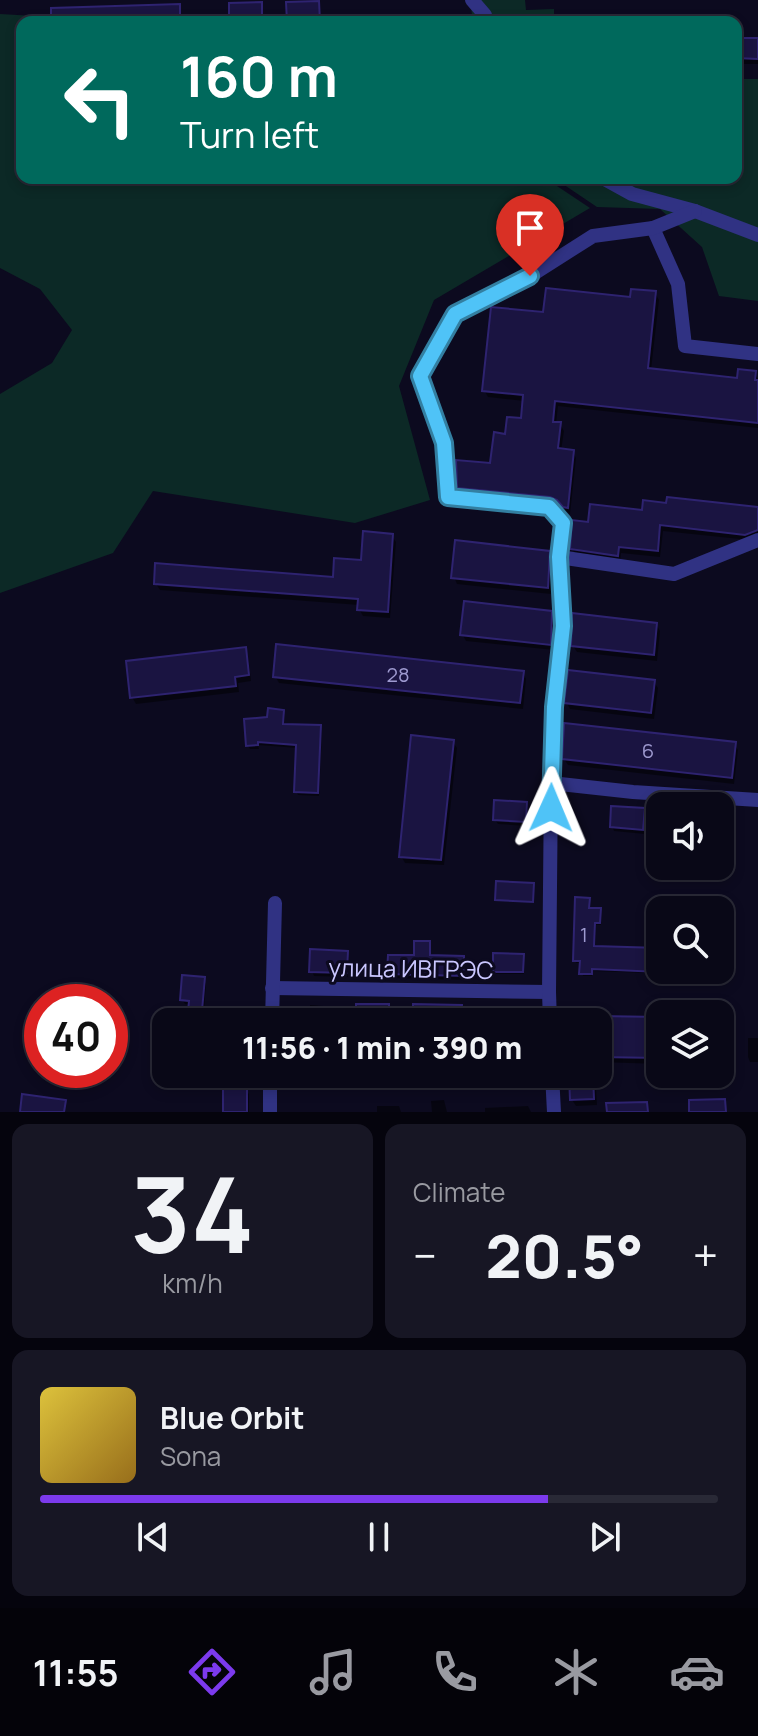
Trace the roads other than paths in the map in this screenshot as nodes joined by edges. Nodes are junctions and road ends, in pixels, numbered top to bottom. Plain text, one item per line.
1 (472, 0) edge
2 (485, 16) edge
3 (614, 184) edge
4 (695, 211) junction
5 (653, 228) junction
6 (758, 235) edge
7 (758, 354) edge
8 (758, 540) edge
9 (559, 557) junction
10 (551, 783) junction
11 (758, 800) edge
12 (275, 903) dead end
13 (272, 988) junction
14 (549, 992) junction
15 (272, 1008) edge
16 (550, 1008) edge
17 (270, 1088) edge
18 (553, 1088) edge
19 (270, 1112) edge
20 (554, 1112) edge

1 - 2 street
3 - 4 street
4 - 5 street
4 - 6 street
5 - 7 street
5 - 9 street
8 - 9 street
9 - 10 street
10 - 11 street
10 - 14 street
12 - 13 street
13 - 14 street, улица ИВГРЭС
13 - 15 street
14 - 16 street
17 - 19 street
18 - 20 street

